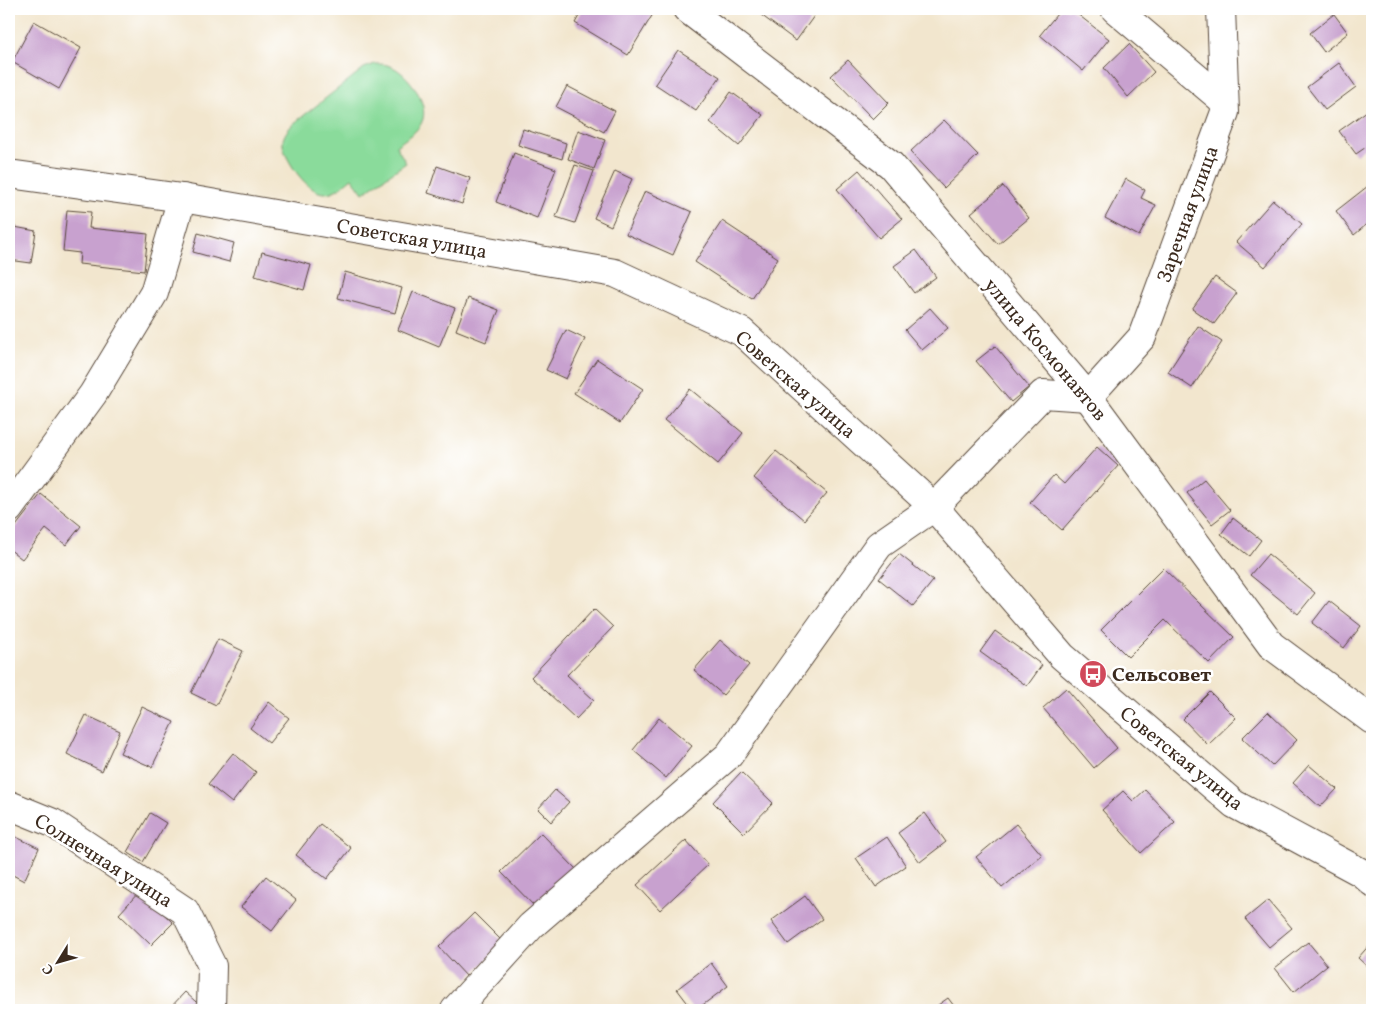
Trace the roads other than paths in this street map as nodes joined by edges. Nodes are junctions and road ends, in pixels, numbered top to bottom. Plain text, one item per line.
1 (687, 9) edge
2 (1115, 9) edge
3 (1221, 9) edge
4 (1224, 102) junction
5 (9, 174) edge
6 (182, 198) junction
7 (1088, 396) junction
8 (934, 507) junction
9 (9, 509) edge
10 (1372, 720) edge
11 (9, 805) edge
12 (1372, 882) edge
13 (211, 1010) edge
14 (455, 1010) edge

1 - 7 street, улица Космонавтов
2 - 4 street
3 - 4 street, Заречная улица
4 - 7 street, Заречная улица
5 - 6 street, Советская улица
6 - 8 street, Советская улица
6 - 9 street
7 - 8 street
7 - 10 street, улица Космонавтов
8 - 12 street, Советская улица
8 - 14 street
11 - 13 street, Солнечная улица

